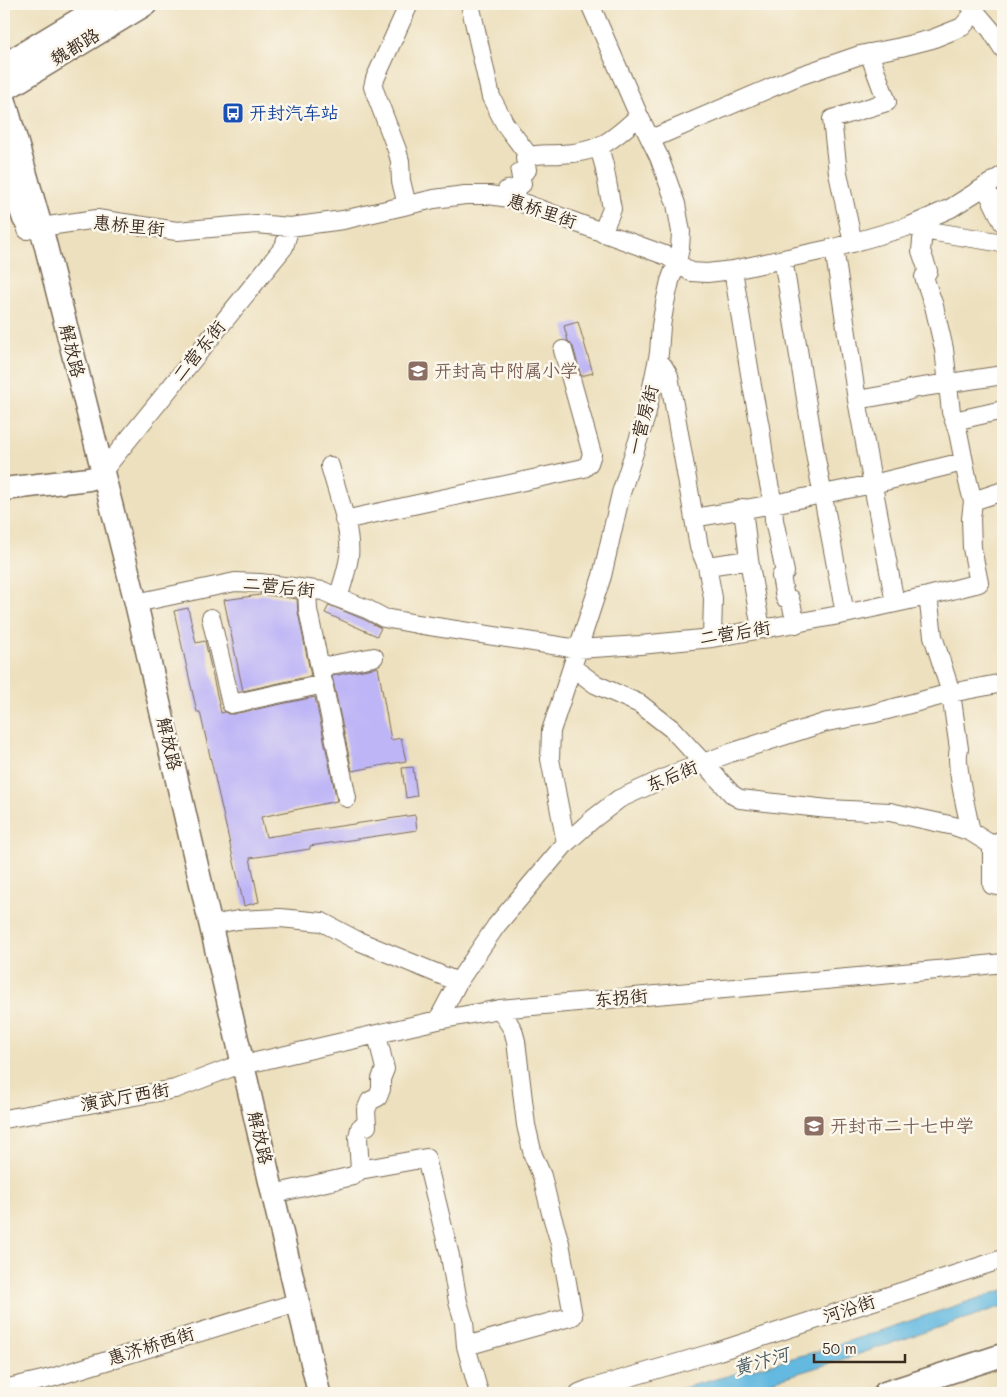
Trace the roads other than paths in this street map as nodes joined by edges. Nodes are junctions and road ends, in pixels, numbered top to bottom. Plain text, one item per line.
1 (146, 4) edge
2 (409, 4) edge
3 (470, 4) edge
4 (590, 4) edge
5 (973, 8) edge
6 (107, 9) edge
7 (1003, 49) edge
8 (869, 53) junction
9 (4, 64) edge
10 (4, 90) edge
11 (4, 98) edge
12 (639, 116) junction
13 (651, 139) junction
14 (599, 147) junction
15 (529, 156) junction
16 (4, 161) edge
17 (1003, 175) edge
18 (985, 186) junction
19 (509, 198) junction
20 (407, 205) junction
21 (1003, 223) edge
22 (290, 227) junction
23 (34, 228) junction
24 (916, 228) junction
25 (602, 233) junction
26 (1003, 242) edge
27 (853, 243) junction
28 (834, 248) junction
29 (783, 259) junction
30 (677, 262) junction
31 (733, 270) junction
32 (563, 350) dead end
33 (658, 360) junction
34 (1003, 375) edge
35 (948, 384) junction
36 (857, 400) junction
37 (1003, 410) edge
38 (954, 421) junction
39 (963, 462) junction
40 (330, 466) dead end
41 (96, 476) junction
42 (873, 484) junction
43 (4, 489) edge
44 (1003, 491) edge
45 (823, 494) junction
46 (973, 501) junction
47 (773, 504) junction
48 (743, 508) junction
49 (694, 518) junction
50 (344, 520) junction
51 (749, 560) junction
52 (707, 566) junction
53 (307, 589) junction
54 (928, 596) junction
55 (338, 598) junction
56 (136, 602) junction
57 (895, 603) junction
58 (845, 614) junction
59 (211, 618) dead end
60 (796, 624) junction
61 (761, 630) junction
62 (712, 638) junction
63 (578, 649) junction
64 (374, 657) dead end
65 (572, 667) junction
66 (322, 676) junction
67 (1003, 682) edge
68 (951, 693) junction
69 (703, 763) junction
70 (347, 798) dead end
71 (971, 832) junction
72 (566, 843) junction
73 (1000, 844) edge
74 (1003, 887) edge
75 (211, 925) junction
76 (1003, 963) edge
77 (458, 982) junction
78 (500, 1008) junction
79 (438, 1020) junction
80 (377, 1034) junction
81 (237, 1067) junction
82 (4, 1119) edge
83 (360, 1170) junction
84 (273, 1194) junction
85 (1003, 1259) edge
86 (291, 1303) junction
87 (466, 1346) junction
88 (1003, 1355) edge
89 (1003, 1370) edge
90 (4, 1389) edge
91 (304, 1393) edge
92 (319, 1393) edge
93 (479, 1393) edge
94 (579, 1393) edge
95 (885, 1393) edge
96 (930, 1393) edge

1 - 6 main road, 魏都路
2 - 20 street
3 - 15 street
4 - 12 street, 一营房街
5 - 7 street
5 - 8 street
6 - 9 main road, 魏都路
6 - 10 main road, 魏都路
8 - 13 street
8 - 27 street
11 - 23 main road, 解放路
12 - 13 street, 一营房街
12 - 14 street
13 - 30 street, 一营房街
14 - 15 street
14 - 25 street
15 - 19 street
16 - 23 main road, 解放路
17 - 18 street, 惠桥里街
18 - 21 street
18 - 24 street, 惠桥里街
19 - 20 street, 惠桥里街
19 - 25 street, 惠桥里街
20 - 22 street, 惠桥里街
22 - 23 street, 惠桥里街
22 - 41 street, 二营东街
23 - 41 main road, 解放路
24 - 26 street
24 - 27 street, 惠桥里街
24 - 35 street, 二营后街
25 - 30 street, 惠桥里街
27 - 28 street, 惠桥里街
28 - 29 street, 惠桥里街
28 - 36 street
29 - 31 street, 惠桥里街
29 - 45 street
30 - 31 street, 惠桥里街
30 - 33 street, 一营房街
31 - 47 street
32 - 50 street
33 - 49 street
33 - 63 street, 一营房街
34 - 35 street
35 - 36 street
35 - 38 street, 二营后街
36 - 42 street
37 - 38 street
38 - 39 street, 二营后街
39 - 42 street
39 - 46 street, 二营后街
40 - 50 street
41 - 43 main road
41 - 56 main road, 解放路
41 - 81 main road, 解放路
42 - 45 street
42 - 57 street
44 - 46 street
45 - 47 street
45 - 58 street
46 - 54 street, 二营后街
47 - 48 street
47 - 60 street
48 - 49 street
48 - 51 street
49 - 52 street
50 - 55 street
51 - 52 street
51 - 61 street
52 - 62 street
53 - 55 street, 二营后街
53 - 56 street, 二营后街
53 - 66 street
54 - 57 street, 二营后街
54 - 68 street
55 - 63 street, 二营后街
56 - 75 main road, 解放路
57 - 58 street, 二营后街
58 - 60 street, 二营后街
59 - 66 street
60 - 61 street, 二营后街
61 - 62 street, 二营后街
62 - 63 street, 二营后街
63 - 65 street, 一营房街
64 - 66 street
65 - 69 street
65 - 72 street, 一营房街
66 - 70 street
67 - 68 street, 东后街
68 - 69 street, 东后街
68 - 71 street
69 - 71 street
69 - 72 street, 东后街
71 - 73 street
72 - 77 street, 东后街
73 - 74 street
75 - 77 street
75 - 81 main road, 解放路
76 - 78 street, 东拐街
77 - 79 street, 东后街
78 - 79 street, 东拐街
78 - 87 street
79 - 80 street, 东拐街
80 - 81 street, 东拐街
80 - 83 street
81 - 82 street, 演武厅西街
81 - 84 main road, 解放路
81 - 86 main road, 解放路
83 - 84 street
83 - 87 street
84 - 86 main road, 解放路
85 - 94 street, 河沿街
86 - 90 street, 惠济桥西街
86 - 91 main road, 解放路
86 - 92 main road, 解放路
87 - 93 street
88 - 95 main road
89 - 96 main road

